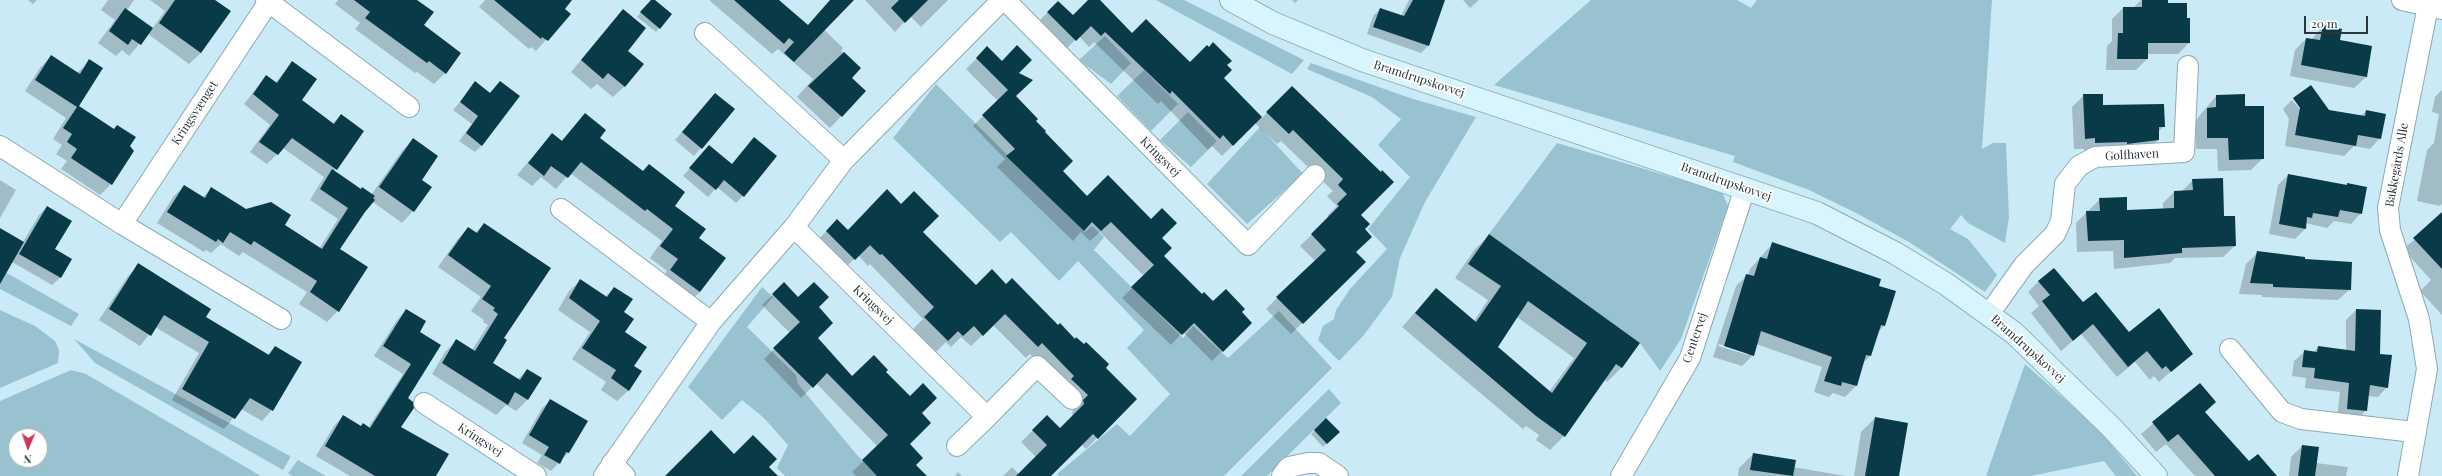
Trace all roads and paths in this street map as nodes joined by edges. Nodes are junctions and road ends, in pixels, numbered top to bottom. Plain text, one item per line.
1 (1003, 0) edge
2 (1231, 0) edge
3 (2402, 0) edge
4 (268, 1) edge
5 (2435, 7) edge
6 (705, 33) dead end
7 (2188, 66) dead end
8 (410, 107) dead end
9 (0, 146) edge
10 (844, 160) junction
11 (1315, 175) dead end
12 (1744, 188) junction
13 (561, 209) dead end
14 (122, 224) junction
15 (794, 227) junction
16 (1989, 314) junction
17 (280, 319) dead end
18 (711, 322) junction
19 (2230, 349) dead end
20 (2434, 364) edge
21 (1072, 399) dead end
22 (424, 403) dead end
23 (987, 417) junction
24 (2414, 432) junction
25 (957, 446) dead end
26 (614, 472) edge
27 (536, 476) edge
28 (1282, 476) edge
29 (1338, 476) edge
30 (1620, 476) edge
31 (2156, 476) edge
32 (2408, 476) edge

1 - 10 street, Kringsvej
1 - 11 street, Kringsvej
2 - 12 street, Bramdrupskovvej
3 - 5 street, Bakkegårds Alle
4 - 8 street, Kringsvænget
4 - 14 street, Kringsvænget
5 - 20 street, Bakkegårds Alle
6 - 10 street
7 - 16 street, Golfhaven
9 - 14 street
10 - 15 street, Kringsvej
12 - 16 street, Bramdrupskovvej
12 - 30 street, Centervej
13 - 18 street
14 - 17 street
15 - 18 street, Kringsvej
15 - 23 street, Kringsvej
16 - 31 street, Bramdrupskovvej
18 - 26 street, Kringsvej
19 - 24 street
20 - 24 street, Bakkegårds Alle
21 - 23 street
22 - 27 street, Kringsvej
23 - 25 street
24 - 32 street, Bakkegårds Alle
28 - 29 street

